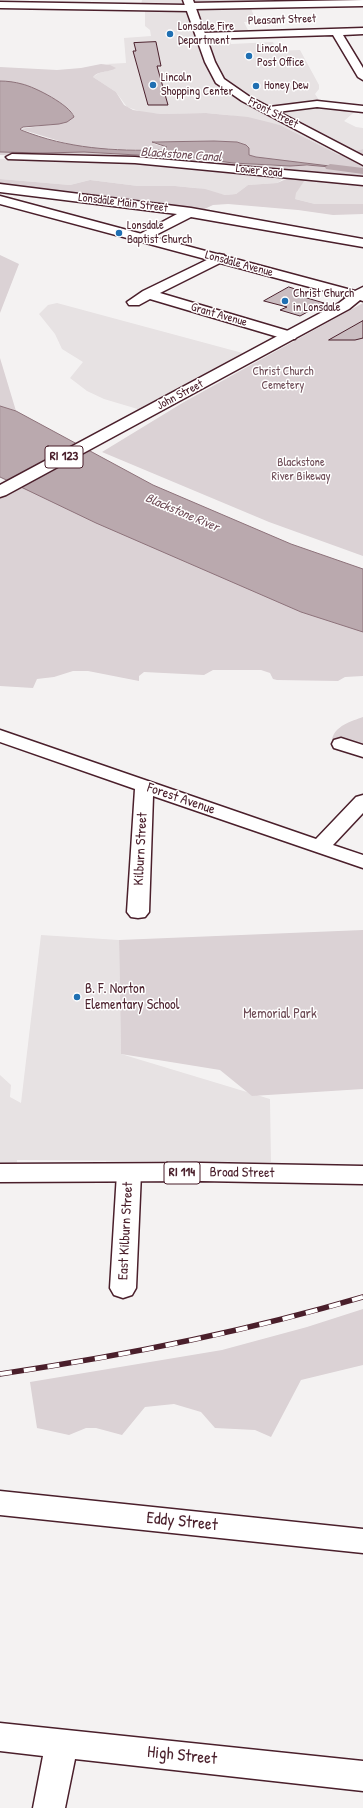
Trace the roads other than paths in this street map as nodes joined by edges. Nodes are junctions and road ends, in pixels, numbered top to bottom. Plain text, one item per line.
1 (275, 3) edge
2 (363, 4) edge
3 (0, 5) edge
4 (189, 5) edge
5 (363, 31) edge
6 (336, 32) junction
7 (202, 36) junction
8 (363, 77) edge
9 (353, 97) dead end
10 (343, 106) junction
11 (363, 108) edge
12 (269, 110) junction
13 (12, 157) dead end
14 (363, 161) edge
15 (363, 181) edge
16 (0, 188) edge
17 (0, 200) edge
18 (191, 212) junction
19 (142, 238) junction
20 (363, 243) edge
21 (219, 258) junction
22 (148, 294) junction
23 (361, 295) edge
24 (134, 302) dead end
25 (290, 336) junction
26 (0, 492) edge
27 (0, 736) edge
28 (341, 744) dead end
29 (363, 751) edge
30 (145, 787) junction
31 (363, 801) edge
32 (319, 847) junction
33 (363, 862) edge
34 (138, 912) dead end
35 (0, 1173) edge
36 (129, 1173) junction
37 (363, 1175) edge
38 (123, 1288) dead end
39 (0, 1503) edge
40 (363, 1541) edge
41 (0, 1737) edge
42 (62, 1743) junction
43 (363, 1776) edge
44 (49, 1808) edge

1 - 2 street
1 - 4 street
3 - 4 street
4 - 7 main road, Front Street
5 - 6 street, Pleasant Street
6 - 7 street, Pleasant Street
6 - 8 street
7 - 12 main road, Front Street
9 - 10 street
10 - 11 street
10 - 12 street
12 - 14 main road, Front Street
13 - 15 street, Lower Road
16 - 18 street, Lonsdale Main Street
17 - 19 main road, Lonsdale Avenue
18 - 19 street
18 - 20 street, Lonsdale Main Street
19 - 21 main road, Lonsdale Avenue
21 - 22 street
21 - 23 main road, Lonsdale Avenue
22 - 24 street
22 - 25 street, Grant Avenue
23 - 25 main road, John Street / RI 123
25 - 26 main road, John Street / RI 123
27 - 30 street, Forest Avenue
28 - 29 street
30 - 32 street, Forest Avenue
30 - 34 street, Kilburn Street
31 - 32 street
32 - 33 street, Forest Avenue
35 - 36 main road, Broad Street / RI 114
36 - 37 main road, Broad Street / RI 114
36 - 38 street, East Kilburn Street
39 - 40 street, Eddy Street
41 - 42 street, High Street
42 - 43 street, High Street
42 - 44 street

